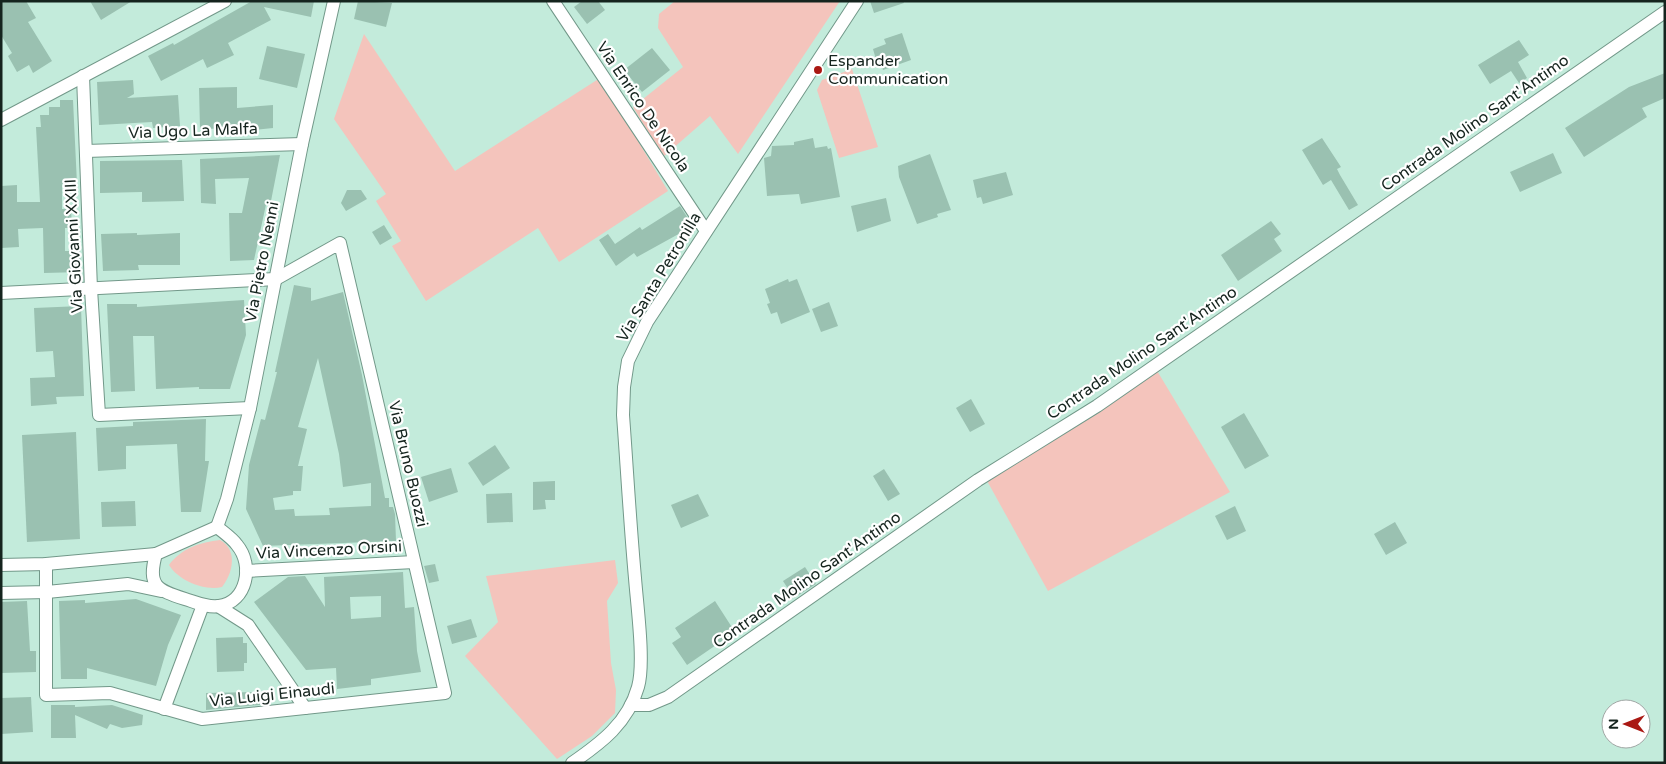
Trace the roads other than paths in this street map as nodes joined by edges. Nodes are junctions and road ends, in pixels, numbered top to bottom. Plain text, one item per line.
1 (225, 1) edge
2 (334, 1) edge
3 (553, 1) edge
4 (857, 1) edge
5 (1665, 12) edge
6 (83, 76) junction
7 (1, 120) edge
8 (302, 144) junction
9 (86, 151) junction
10 (706, 231) junction
11 (276, 279) junction
12 (91, 289) junction
13 (1, 293) edge
14 (250, 408) junction
15 (217, 527) junction
16 (156, 554) junction
17 (414, 562) junction
18 (46, 564) junction
19 (1, 565) edge
20 (246, 571) junction
21 (161, 591) junction
22 (47, 592) junction
23 (1, 593) edge
24 (203, 605) junction
25 (218, 606) junction
26 (445, 693) joint
27 (631, 705) junction
28 (305, 708) junction
29 (164, 709) junction
30 (572, 763) edge

1 - 6 street
2 - 8 street, Via Pietro Nenni
3 - 10 street, Via Enrico De Nicola
4 - 10 street, Via Santa Petronilla
5 - 27 street, Contrada Molino Sant'Antimo
6 - 7 street
6 - 9 street, Via Giovanni XXIII
8 - 9 street, Via Ugo La Malfa
8 - 11 street, Via Pietro Nenni
9 - 12 street, Via Giovanni XXIII
10 - 27 street, Via Santa Petronilla
11 - 12 street
11 - 14 street, Via Pietro Nenni
11 - 17 street, Via Bruno Buozzi
12 - 13 street
12 - 14 street, Via Giovanni XXIII
14 - 15 street, Via Pietro Nenni
15 - 16 street
15 - 20 street
16 - 18 street
16 - 21 street
17 - 20 street, Via Vincenzo Orsini
17 - 26 street, Via Bruno Buozzi
18 - 19 street
18 - 22 street
20 - 25 street
21 - 22 street
21 - 24 street
22 - 23 street
22 - 29 street, Via Luigi Einaudi
24 - 25 street
24 - 29 street
25 - 28 street
26 - 28 street, Via Luigi Einaudi
27 - 30 street, Via Santa Petronilla
28 - 29 street, Via Luigi Einaudi

